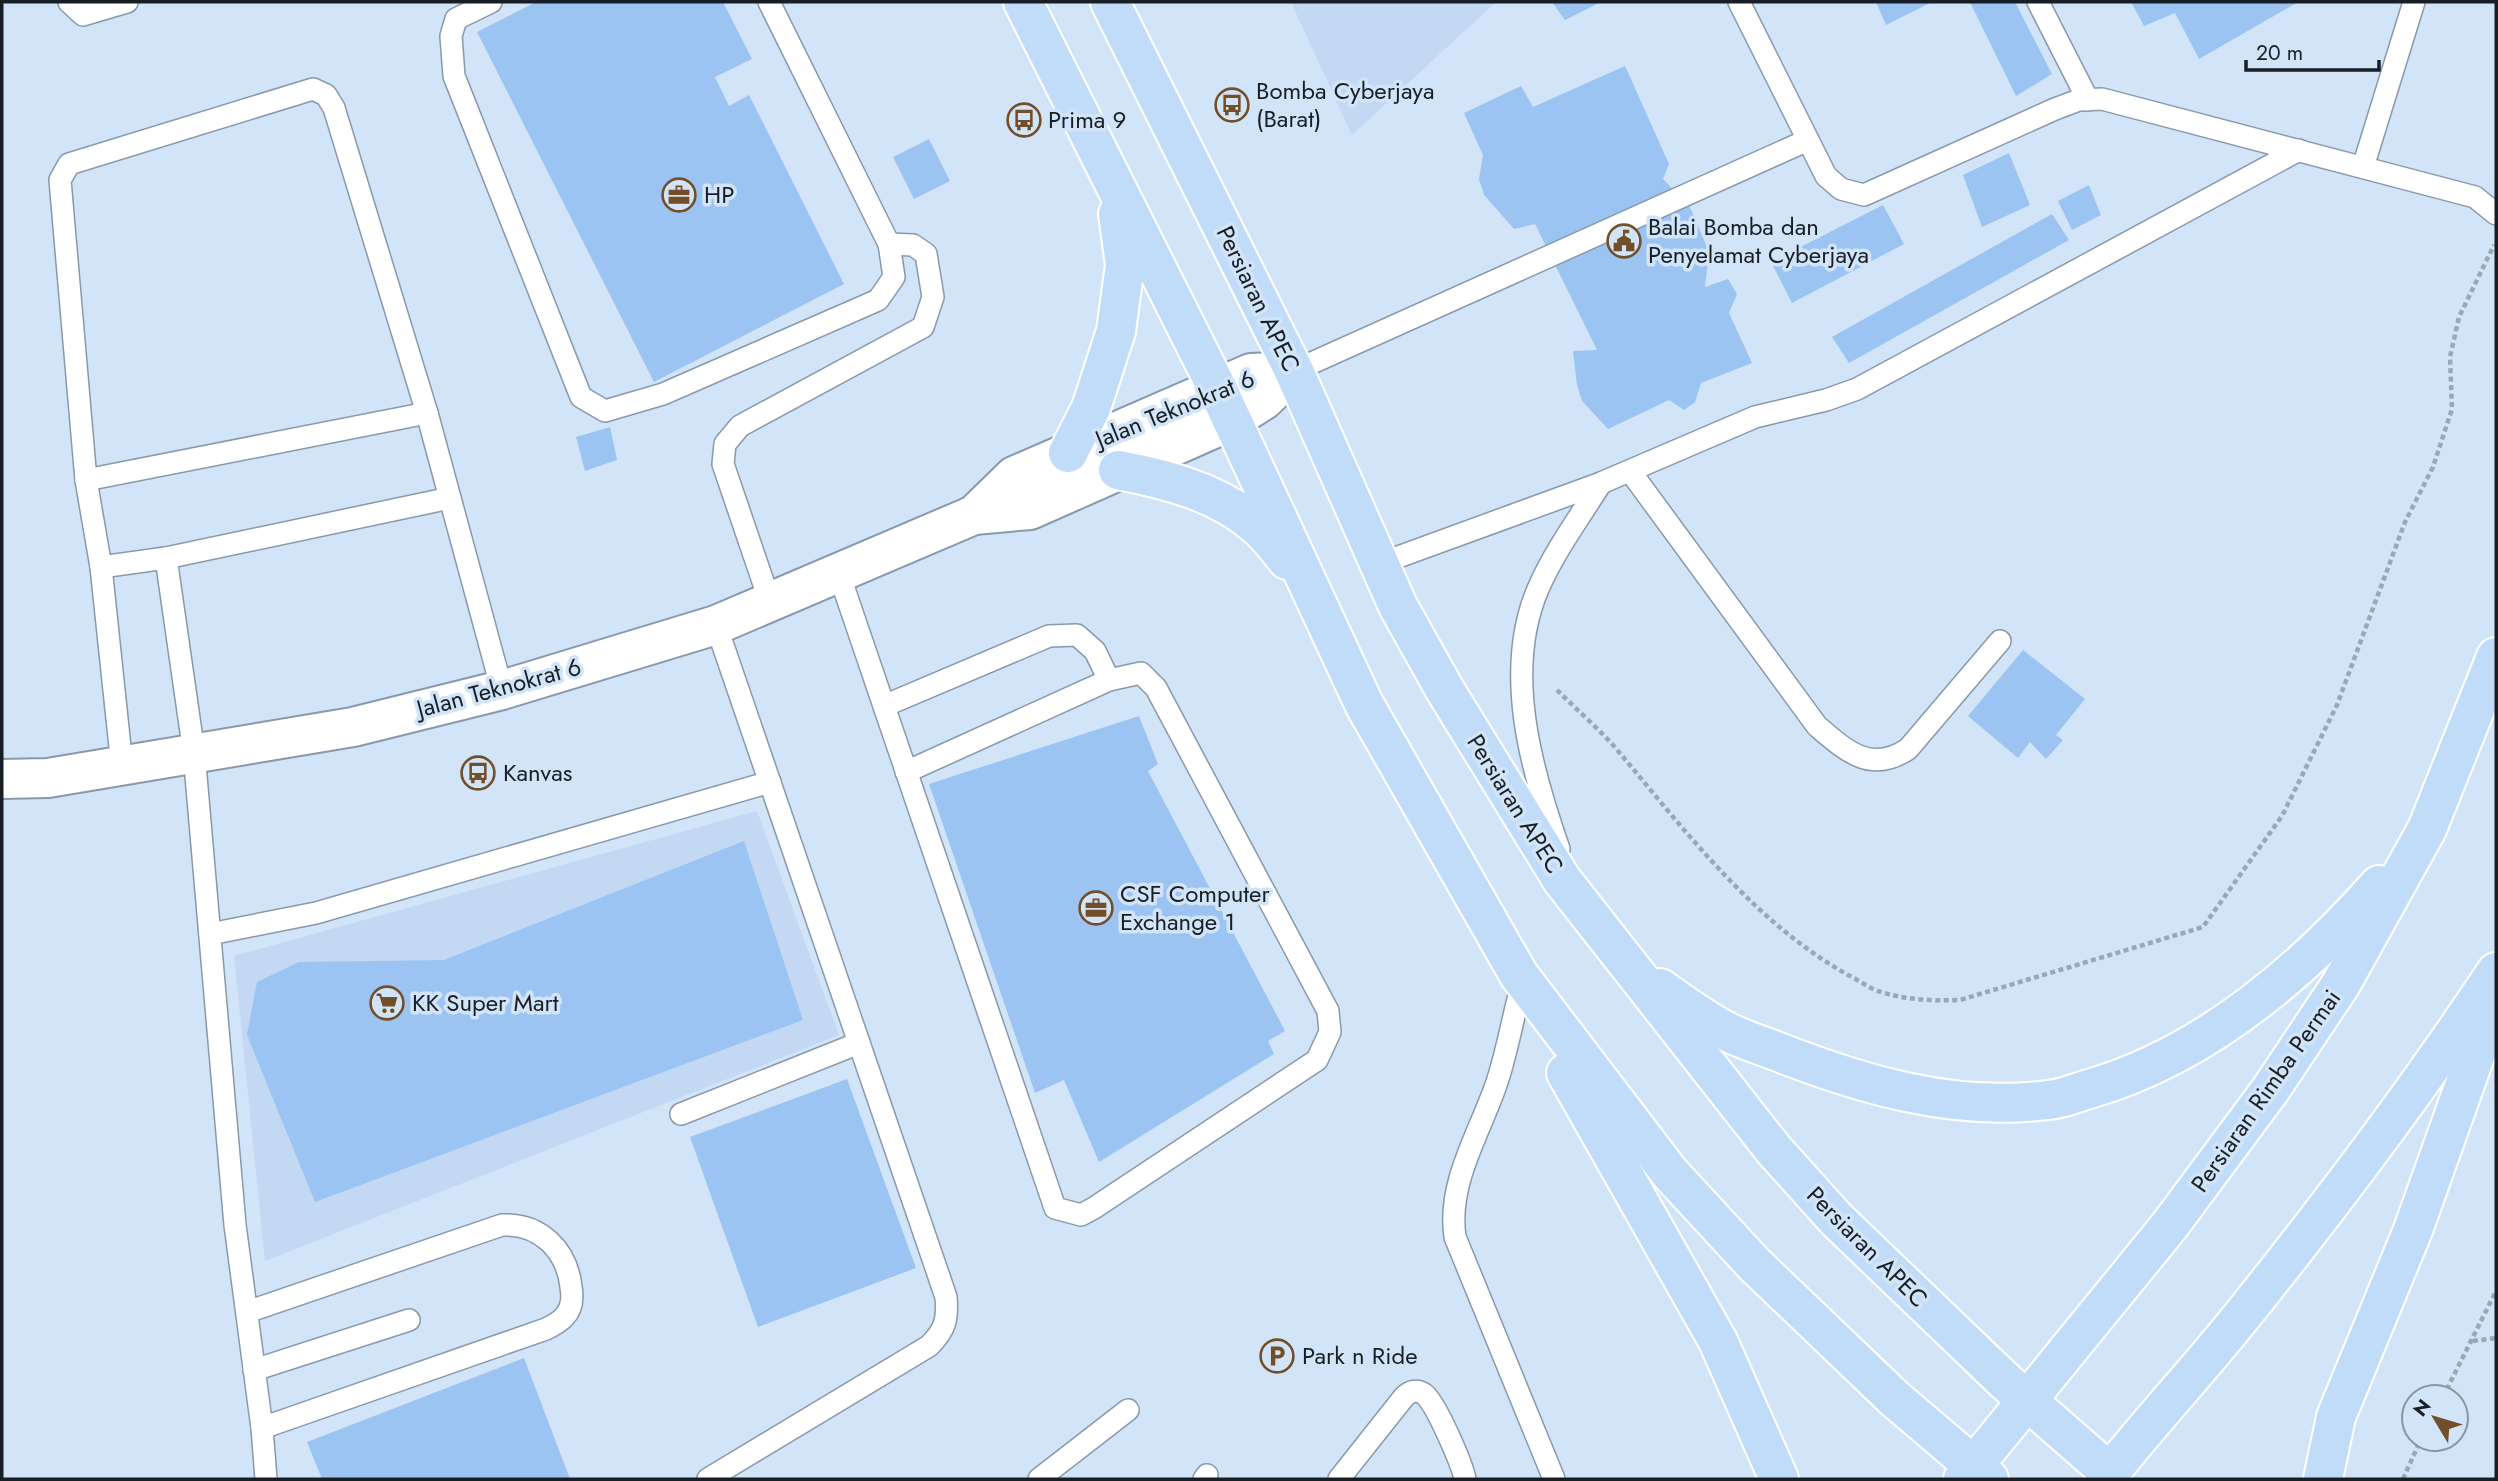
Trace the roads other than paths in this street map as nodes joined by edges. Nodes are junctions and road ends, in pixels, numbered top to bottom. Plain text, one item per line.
1 (69, 2) edge
2 (127, 2) edge
3 (491, 2) edge
4 (769, 2) edge
5 (1023, 2) edge
6 (1110, 2) edge
7 (1739, 2) edge
8 (2039, 2) edge
9 (2414, 2) edge
10 (2088, 100) junction
11 (1808, 140) junction
12 (2299, 150) junction
13 (2362, 167) junction
14 (1113, 180) junction
15 (2486, 195) edge
16 (2496, 214) edge
17 (889, 244) junction
18 (1294, 371) junction
19 (1224, 405) junction
20 (428, 413) junction
21 (1068, 453) junction
22 (1118, 470) junction
23 (1630, 471) junction
24 (86, 480) junction
25 (1601, 483) junction
26 (450, 498) junction
27 (974, 514) junction
28 (166, 558) junction
29 (1379, 564) junction
30 (101, 567) junction
31 (839, 574) junction
32 (1312, 587) junction
33 (770, 602) junction
34 (716, 625) junction
35 (2000, 641) dead end
36 (2496, 657) edge
37 (1109, 680) junction
38 (502, 690) junction
39 (884, 706) junction
40 (194, 753) junction
41 (122, 765) junction
42 (906, 772) junction
43 (2, 779) edge
44 (770, 782) junction
45 (2427, 829) junction
46 (1460, 869) junction
47 (1585, 909) junction
48 (210, 934) junction
49 (1634, 972) junction
50 (2496, 972) edge
51 (1520, 992) junction
52 (2496, 997) edge
53 (859, 1043) junction
54 (681, 1114) dead end
55 (247, 1312) junction
56 (409, 1320) dead end
57 (254, 1370) junction
58 (2027, 1399) junction
59 (1128, 1410) dead end
60 (262, 1428) junction
61 (1975, 1475) edge
62 (2107, 1476) edge
63 (266, 1479) edge
64 (708, 1479) edge
65 (1039, 1479) edge
66 (1339, 1479) edge
67 (1465, 1479) edge
68 (1554, 1479) edge
69 (1779, 1479) edge
70 (2323, 1479) edge

1 - 2 lane
3 - 17 lane
4 - 17 lane
5 - 14 main road
6 - 18 main road, Persiaran APEC
7 - 11 lane
8 - 10 lane
9 - 13 lane
10 - 11 lane
10 - 12 lane
11 - 18 lane
12 - 13 lane
12 - 23 lane
13 - 15 lane
14 - 19 main road
14 - 21 main road
15 - 16 lane
17 - 33 lane
18 - 19 street, Jalan Teknokrat 6
18 - 29 main road, Persiaran APEC
19 - 21 street, Jalan Teknokrat 6
19 - 22 street, Jalan Teknokrat 6
19 - 32 main road
20 - 24 lane
20 - 24 lane
20 - 26 lane
21 - 27 street, Jalan Teknokrat 6
22 - 27 street, Jalan Teknokrat 6
22 - 32 main road
23 - 25 lane
23 - 35 lane
24 - 30 lane
25 - 29 lane
25 - 47 lane
26 - 28 lane
26 - 38 lane
27 - 31 street, Jalan Teknokrat 6
28 - 30 lane
28 - 40 lane
29 - 47 main road, Persiaran APEC
30 - 41 lane
31 - 33 street, Jalan Teknokrat 6
31 - 39 lane
32 - 46 main road
33 - 34 street, Jalan Teknokrat 6
34 - 38 street, Jalan Teknokrat 6
34 - 44 lane
36 - 45 main road, Persiaran Rimba Permai
37 - 39 lane
37 - 42 lane
37 - 42 lane
38 - 40 street, Jalan Teknokrat 6
39 - 42 lane
40 - 41 street, Jalan Teknokrat 6
40 - 48 lane
41 - 43 street, Jalan Teknokrat 6
44 - 48 lane
44 - 53 lane
45 - 49 main road
45 - 58 main road, Persiaran Rimba Permai
46 - 51 main road
46 - 61 main road
47 - 49 main road, Persiaran APEC
48 - 55 lane
49 - 58 main road, Persiaran APEC
50 - 62 main road
51 - 68 lane
51 - 69 main road
52 - 70 main road
53 - 54 lane
53 - 64 lane
55 - 57 lane
55 - 60 lane
56 - 57 lane
57 - 60 lane
58 - 61 main road, Persiaran Rimba Permai
58 - 62 main road, Persiaran APEC
59 - 65 lane
60 - 63 lane
66 - 67 lane

